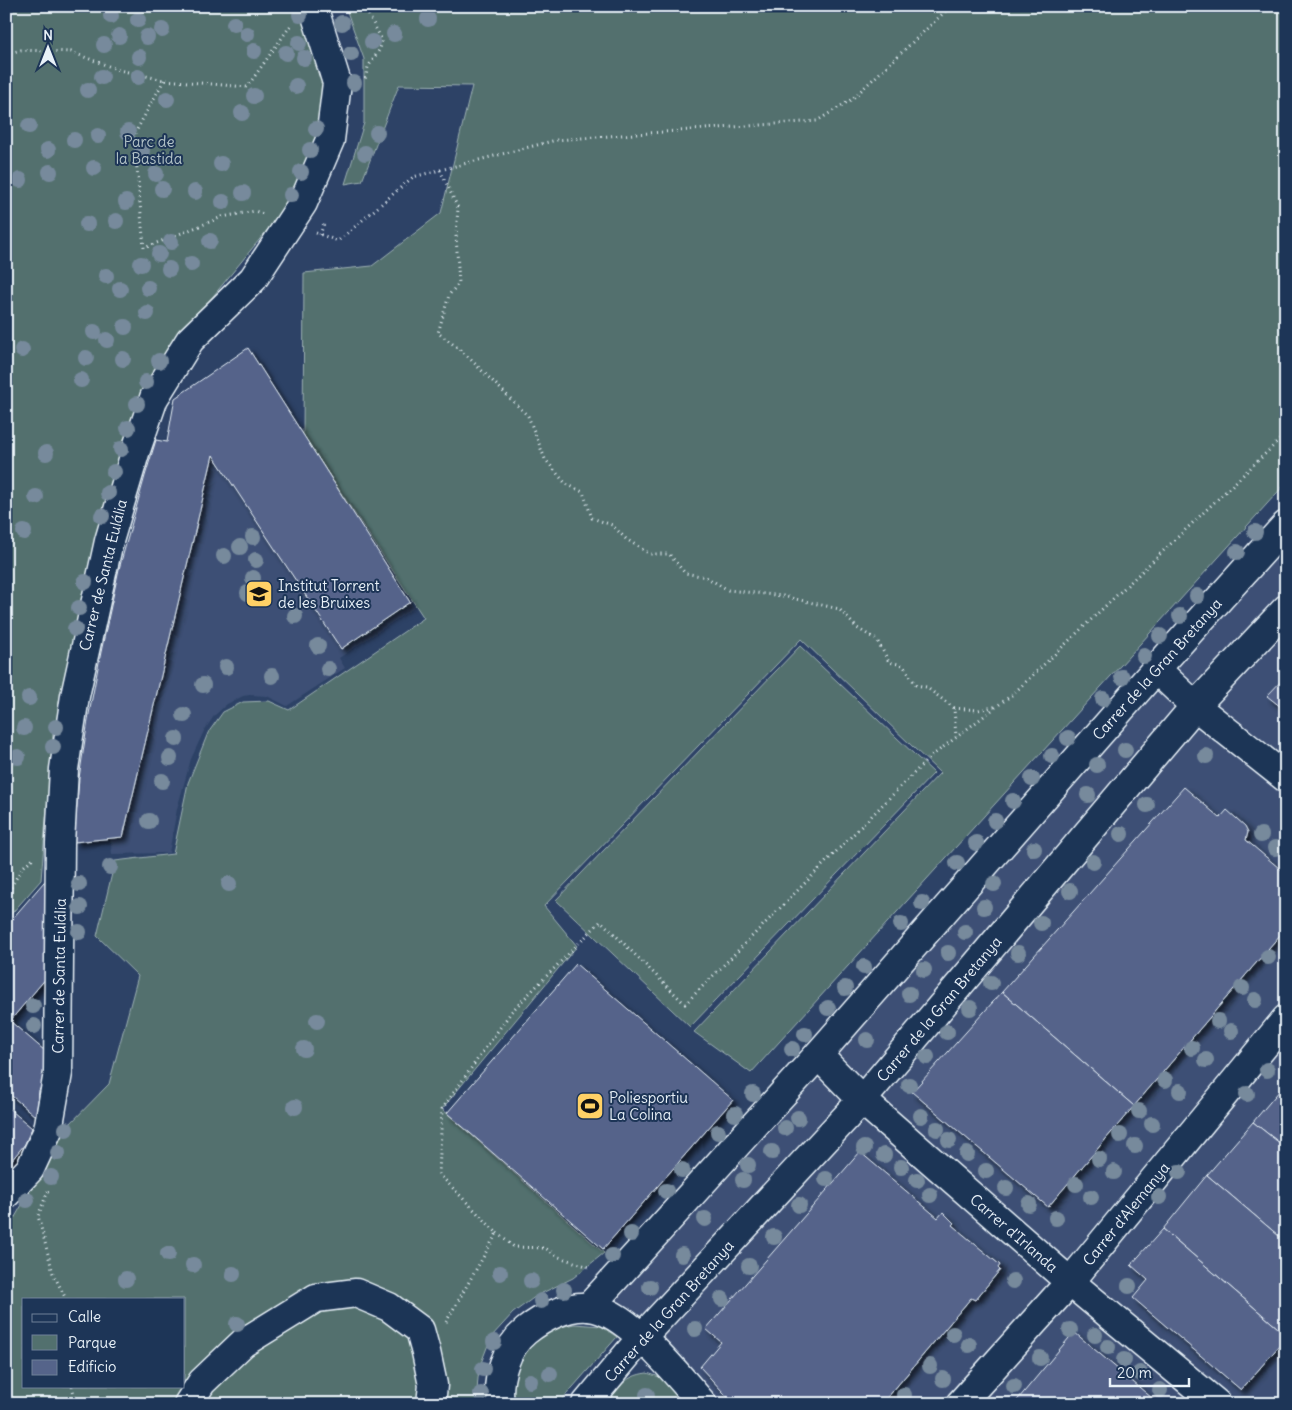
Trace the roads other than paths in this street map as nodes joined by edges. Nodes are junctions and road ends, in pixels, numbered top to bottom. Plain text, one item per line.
1 (303, 14) edge
2 (1286, 525) edge
3 (1286, 609) edge
4 (1156, 669) junction
5 (1195, 706) junction
6 (1286, 778) edge
7 (1286, 1019) edge
8 (818, 1055) junction
9 (862, 1100) junction
10 (6, 1194) edge
11 (1070, 1282) junction
12 (589, 1307) junction
13 (642, 1337) junction
14 (499, 1403) edge
15 (188, 1404) edge
16 (431, 1404) edge
17 (586, 1404) edge
18 (703, 1404) edge
19 (960, 1404) edge
20 (1217, 1404) edge

1 - 10 street, Carrer de Santa Eulália
2 - 4 street, Carrer de la Gran Bretanya
3 - 5 street, Carrer de la Gran Bretanya
4 - 5 street
4 - 8 street, Carrer de la Gran Bretanya
5 - 6 street
5 - 9 street, Carrer de la Gran Bretanya
7 - 11 street, Carrer d'Alemanya
8 - 9 street, Carrer d'Irlanda
8 - 12 street, Carrer de la Gran Bretanya
9 - 11 street, Carrer d'Irlanda
9 - 13 street, Carrer de la Gran Bretanya
11 - 19 street, Carrer d'Alemanya
11 - 20 street, Carrer d'Irlanda
12 - 13 street
12 - 14 street
13 - 17 street, Carrer de la Gran Bretanya
13 - 18 street
15 - 16 street

